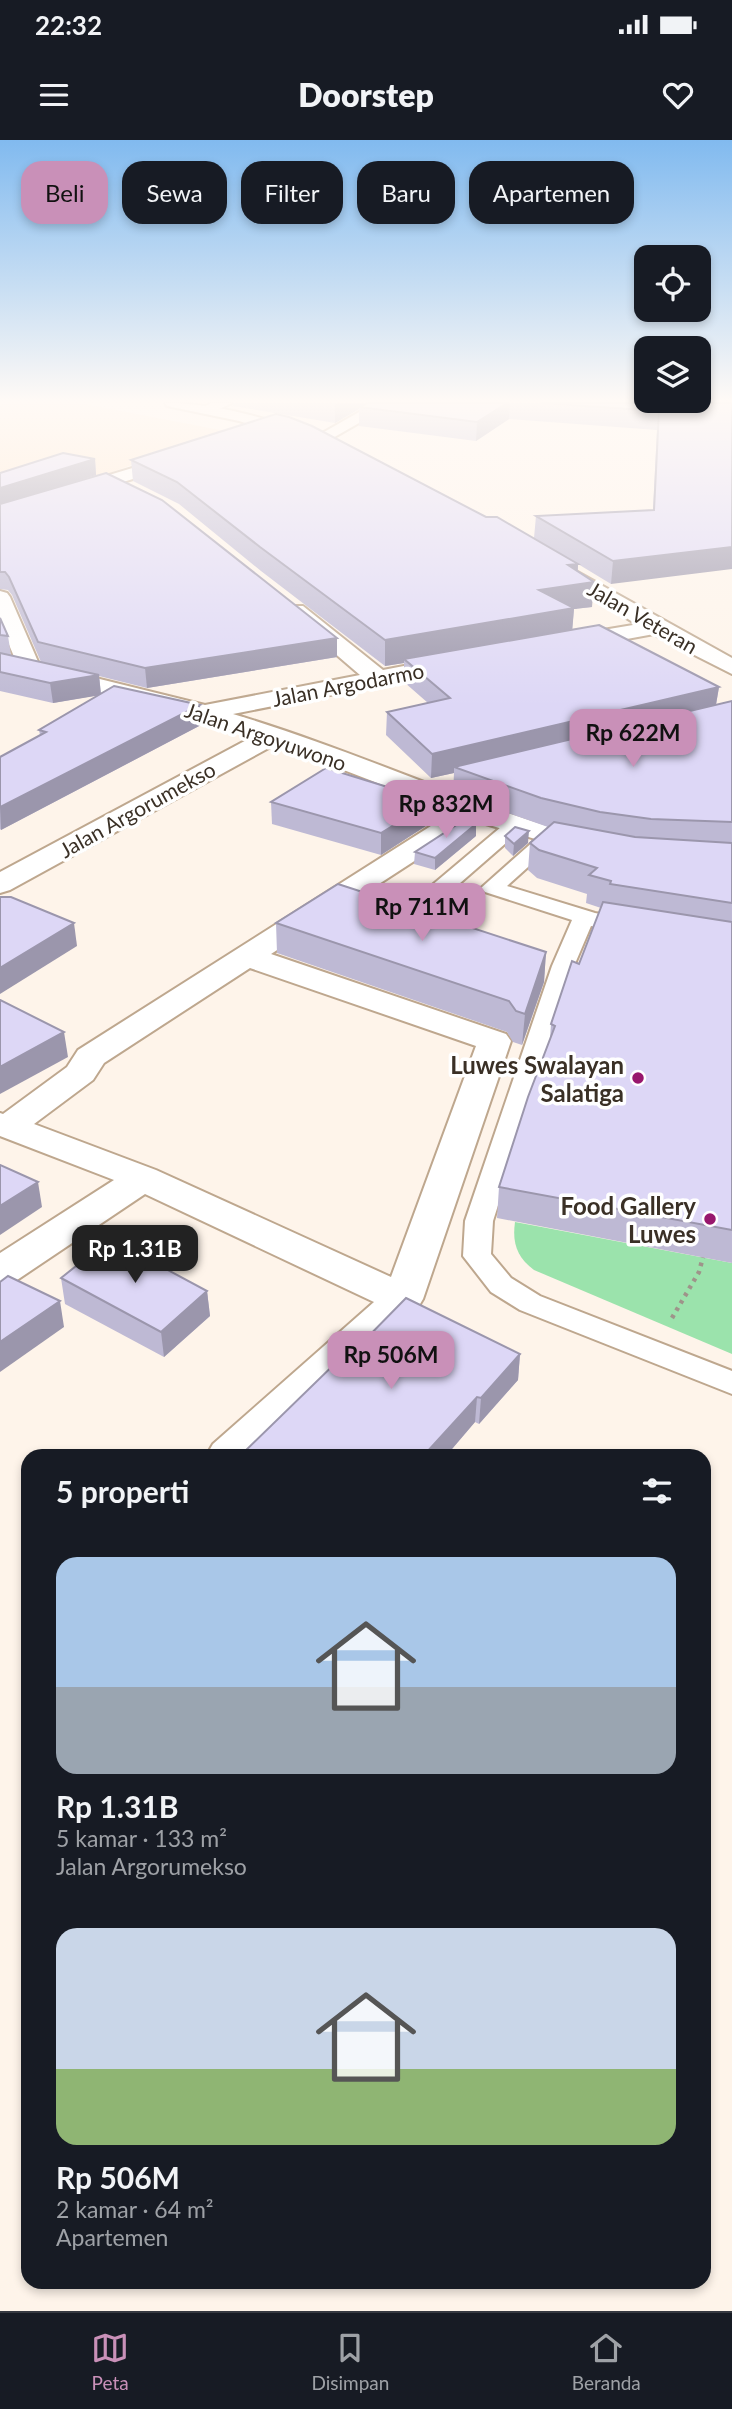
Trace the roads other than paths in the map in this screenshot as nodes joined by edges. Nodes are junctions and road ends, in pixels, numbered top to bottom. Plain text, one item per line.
1 (33, 504) edge
2 (0, 514) edge
3 (536, 554) edge
4 (0, 597) edge
5 (285, 602) edge
6 (657, 627) junction
7 (550, 646) edge
8 (484, 658) edge
9 (0, 663) edge
10 (732, 667) edge
11 (30, 669) junction
12 (377, 677) junction
13 (204, 713) junction
14 (274, 734) junction
15 (457, 782) edge
16 (418, 792) junction
17 (472, 811) junction
18 (514, 826) junction
19 (550, 837) junction
20 (610, 852) edge
21 (0, 884) edge
22 (592, 919) junction
23 (656, 929) edge
24 (471, 935) edge
25 (248, 957) junction
26 (537, 957) edge
27 (563, 966) junction
28 (4, 1126) edge
29 (143, 1178) junction
30 (0, 1272) edge
31 (403, 1299) junction
32 (732, 1383) edge
33 (237, 1449) edge

1 - 2 street
3 - 6 street, Jalan Veteran
4 - 11 street
5 - 12 street
6 - 7 street
6 - 10 street, Jalan Veteran
8 - 12 street, Jalan Argodarmo
9 - 11 street, Jalan Argoyuwono
11 - 13 street, Jalan Argoyuwono
12 - 13 street, Jalan Argodarmo
13 - 14 street, Jalan Argoyuwono
14 - 16 street, Jalan Argoyuwono
14 - 21 street, Jalan Argorumekso
15 - 16 street
16 - 17 street, Jalan Argoyuwono
17 - 18 street, Jalan Argoyuwono
17 - 25 street
18 - 19 street, Jalan Argoyuwono
18 - 24 lane
19 - 20 street, Jalan Argoyuwono
19 - 22 lane
22 - 23 lane
22 - 27 lane
25 - 28 street
25 - 31 street
26 - 27 lane
27 - 32 lane
28 - 29 street
29 - 30 street
29 - 31 street
31 - 33 street

